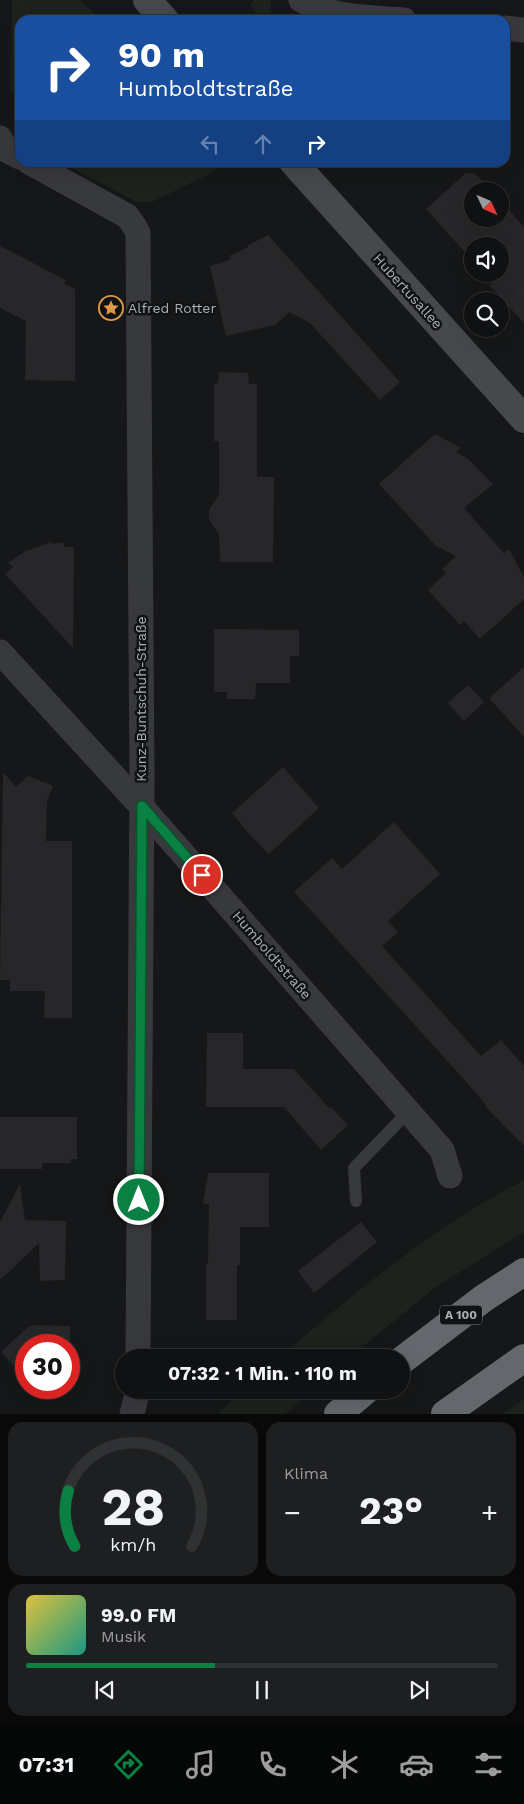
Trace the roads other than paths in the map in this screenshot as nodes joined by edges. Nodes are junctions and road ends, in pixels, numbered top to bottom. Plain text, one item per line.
1 (147, 0) edge
2 (301, 0) edge
3 (160, 15) edge
4 (347, 15) edge
5 (510, 29) edge
6 (524, 30) edge
7 (0, 138) edge
8 (15, 154) edge
9 (38, 167) edge
10 (297, 167) edge
11 (524, 419) edge
12 (0, 652) edge
13 (142, 806) junction
14 (409, 1111) junction
15 (450, 1176) dead end
16 (356, 1201) dead end
17 (524, 1272) edge
18 (138, 1349) edge
19 (410, 1354) edge
20 (524, 1358) edge
21 (136, 1399) edge
22 (356, 1399) edge
23 (132, 1414) edge
24 (338, 1414) edge
25 (445, 1414) edge

1 - 3 main road
2 - 4 street
5 - 6 street
7 - 8 street
9 - 13 street, Kunz-Buntschuh-Straße
10 - 11 main road, Hubertusallee
12 - 13 street, Humboldtstraße
13 - 14 street, Humboldtstraße
13 - 18 street, Kunz-Buntschuh-Straße
14 - 15 street, Humboldtstraße
14 - 16 lane
17 - 19 highway, A 100
20 - 25 highway
21 - 23 street
22 - 24 highway

